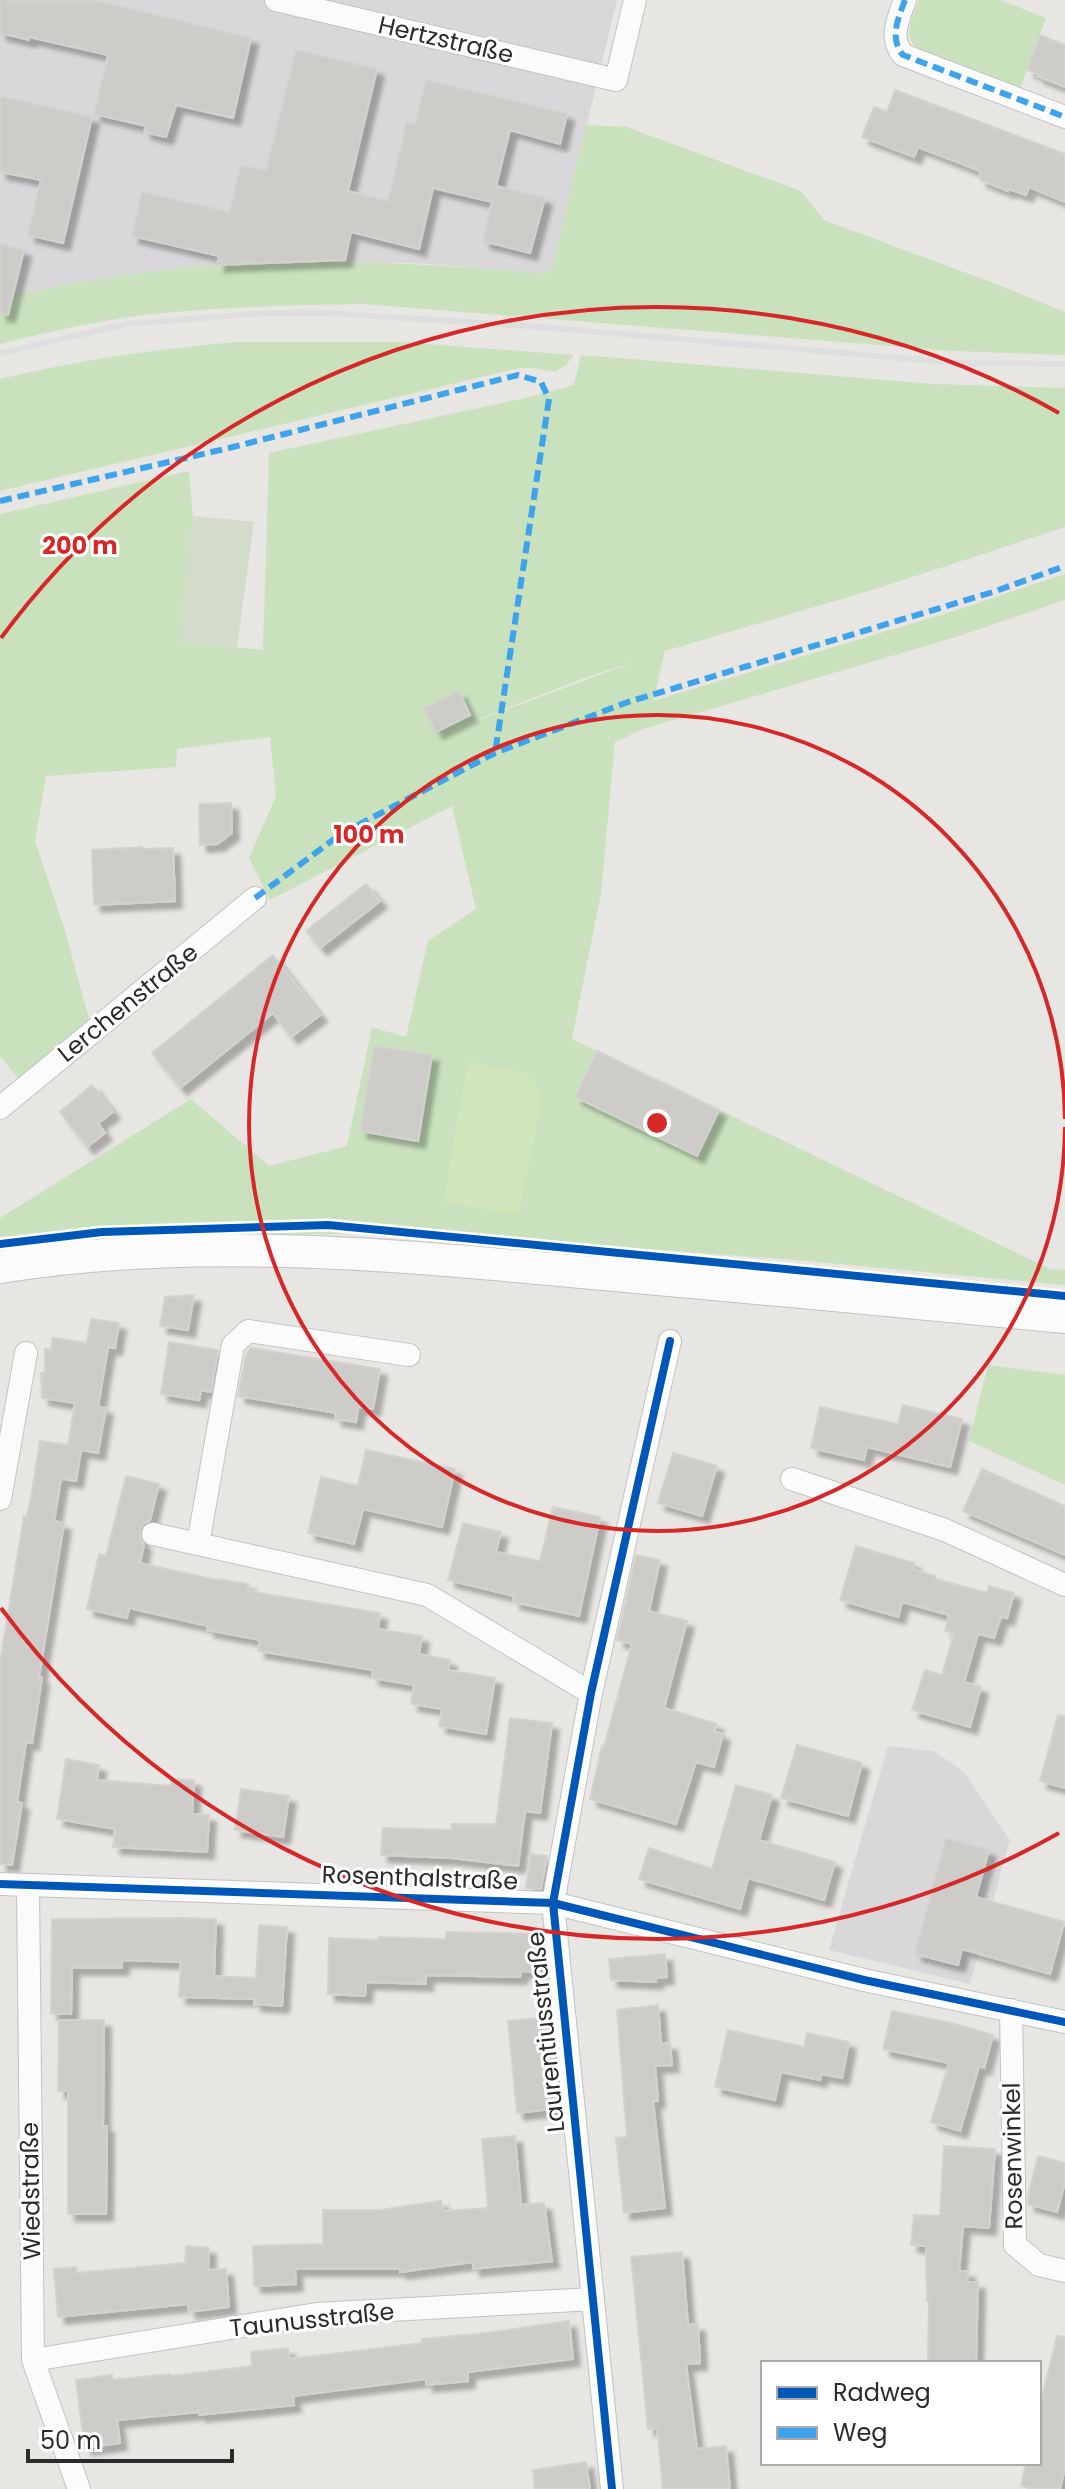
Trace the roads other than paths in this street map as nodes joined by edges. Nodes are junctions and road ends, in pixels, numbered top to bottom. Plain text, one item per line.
1 (276, 0) edge
2 (635, 0) edge
3 (905, 0) edge
4 (1065, 117) edge
5 (255, 898) dead end
6 (0, 1108) edge
7 (0, 1267) edge
8 (1065, 1317) edge
9 (670, 1341) dead end
10 (26, 1353) dead end
11 (409, 1355) dead end
12 (792, 1479) dead end
13 (0, 1499) edge
14 (153, 1534) dead end
15 (198, 1544) junction
16 (1065, 1585) edge
17 (591, 1693) junction
18 (0, 1884) edge
19 (28, 1885) junction
20 (553, 1903) junction
21 (1011, 2010) junction
22 (1065, 2022) edge
23 (1065, 2271) edge
24 (593, 2299) junction
25 (33, 2360) junction
26 (79, 2489) edge
27 (612, 2489) edge

1 - 2 street, Hertzstraße
3 - 4 street
5 - 6 street, Lerchenstraße
7 - 8 main road
9 - 17 street, Laurentiusstraße
10 - 13 street
11 - 15 street
12 - 16 street
14 - 15 street
15 - 17 street
17 - 20 street, Laurentiusstraße
18 - 19 street, Rosenthalstraße
19 - 20 street, Rosenthalstraße
19 - 25 street, Wiedstraße
20 - 21 street, Rosenthalstraße
20 - 24 street, Laurentiusstraße
21 - 22 street, Rosenthalstraße
21 - 23 street, Rosenwinkel
24 - 25 street, Taunusstraße
24 - 27 street, Laurentiusstraße
25 - 26 street, Wiedstraße

